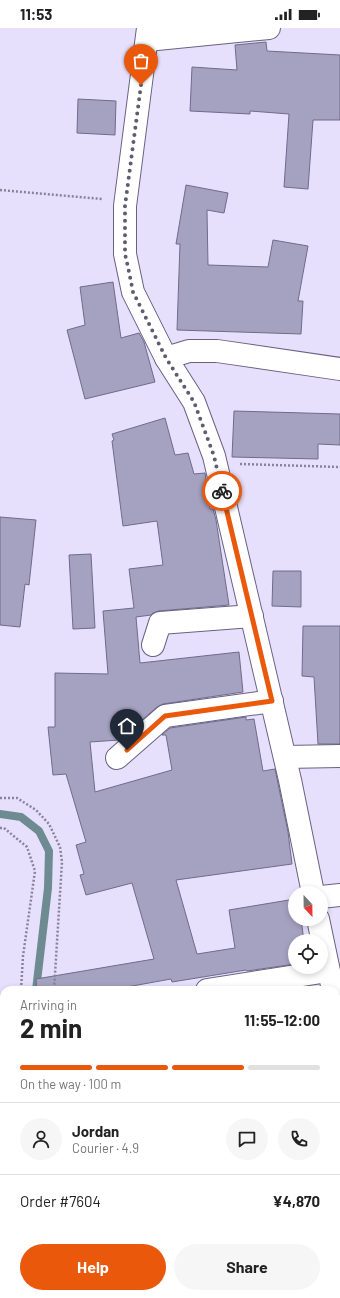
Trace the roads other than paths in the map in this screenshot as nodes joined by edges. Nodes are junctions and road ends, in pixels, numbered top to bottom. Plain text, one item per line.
1 (269, 28) edge
2 (148, 34) edge
3 (166, 358) junction
4 (340, 369) edge
5 (252, 616) junction
6 (153, 645) dead end
7 (272, 701) junction
8 (285, 756) junction
9 (340, 756) edge
10 (117, 758) dead end
11 (312, 886) edge
12 (340, 895) edge
13 (328, 896) edge
14 (319, 926) edge
15 (330, 980) edge
16 (256, 986) edge

1 - 2 street
2 - 3 street
3 - 4 street
3 - 5 street
5 - 6 street
5 - 7 street
7 - 8 street
7 - 10 street
8 - 9 street
8 - 11 street
12 - 13 street
14 - 15 street
15 - 16 street

